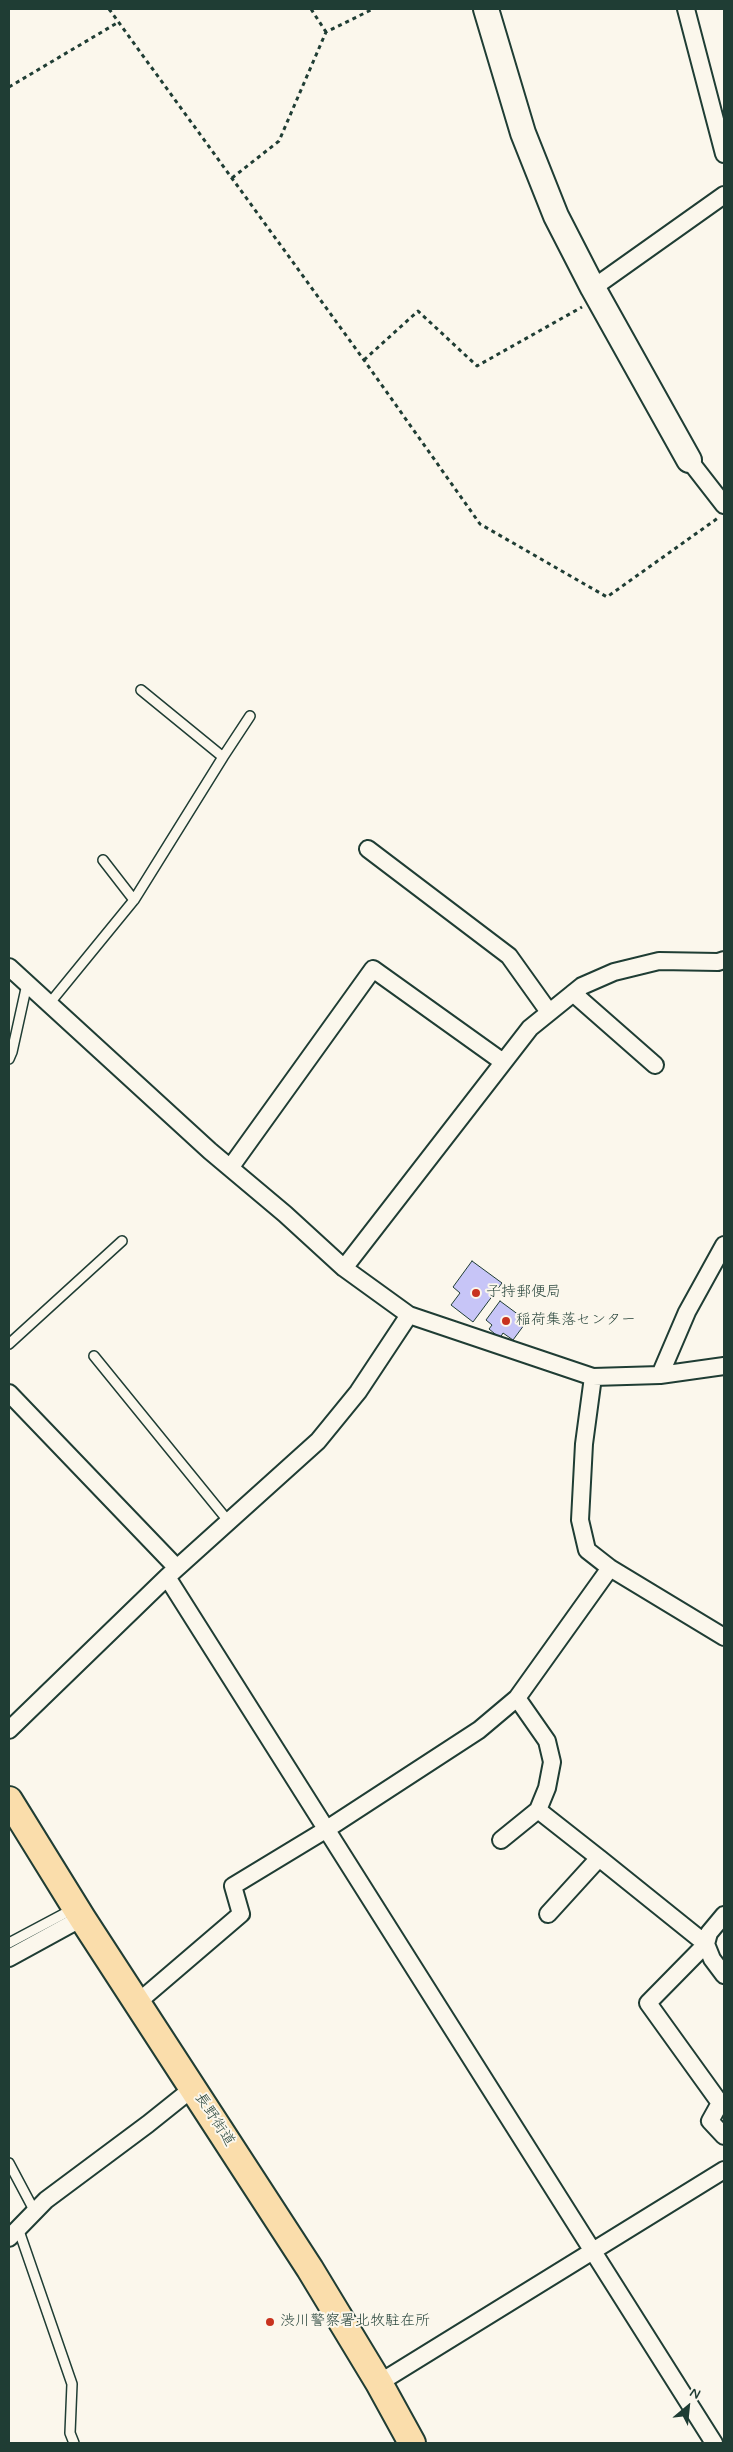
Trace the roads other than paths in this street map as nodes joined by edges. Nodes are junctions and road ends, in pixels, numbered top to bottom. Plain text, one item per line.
1 (486, 9) edge
2 (686, 9) edge
3 (724, 154) edge
4 (724, 196) edge
5 (596, 293) junction
6 (689, 460) joint
7 (724, 506) edge
8 (141, 690) dead end
9 (250, 716) dead end
10 (223, 757) junction
11 (368, 849) dead end
12 (103, 860) dead end
13 (134, 900) junction
14 (724, 960) edge
15 (9, 967) edge
16 (27, 984) junction
17 (573, 993) junction
18 (48, 1004) junction
19 (549, 1012) junction
20 (9, 1059) edge
21 (503, 1062) junction
22 (655, 1065) dead end
23 (230, 1168) junction
24 (122, 1241) dead end
25 (724, 1245) edge
26 (344, 1268) junction
27 (408, 1315) junction
28 (9, 1344) edge
29 (94, 1356) dead end
30 (724, 1366) edge
31 (660, 1375) junction
32 (594, 1378) junction
33 (9, 1393) edge
34 (230, 1522) junction
35 (610, 1568) junction
36 (172, 1573) junction
37 (724, 1637) edge
38 (518, 1698) junction
39 (9, 1730) edge
40 (9, 1800) edge
41 (538, 1810) junction
42 (327, 1829) junction
43 (501, 1840) dead end
44 (599, 1858) junction
45 (78, 1913) junction
46 (548, 1914) dead end
47 (724, 1915) edge
48 (31, 1938) junction
49 (9, 1943) edge
50 (706, 1944) junction
51 (9, 1958) edge
52 (724, 1975) edge
53 (137, 2003) junction
54 (193, 2088) junction
55 (724, 2136) edge
56 (9, 2163) edge
57 (724, 2170) edge
58 (35, 2212) junction
59 (14, 2233) edge
60 (592, 2250) junction
61 (379, 2384) junction
62 (74, 2443) edge
63 (412, 2443) edge
64 (714, 2443) edge

1 - 5 street
2 - 3 street
4 - 5 street
5 - 6 street
6 - 7 street
8 - 10 lane
9 - 10 lane
10 - 13 lane
11 - 19 street
12 - 13 lane
13 - 18 lane
14 - 17 street
15 - 16 street
16 - 18 street
16 - 20 lane
17 - 19 street
17 - 22 street
18 - 23 street
19 - 21 street
21 - 23 street
21 - 26 street
23 - 26 street
24 - 28 lane
25 - 31 street
26 - 27 street
27 - 32 street
27 - 34 street
29 - 34 lane
30 - 31 street
31 - 32 street
32 - 35 street
33 - 36 street
34 - 36 street
35 - 37 street
35 - 38 street
36 - 39 street
36 - 42 street
38 - 41 street
38 - 42 street
40 - 45 main road, 長野街道
41 - 43 street
41 - 44 street
42 - 53 street
42 - 60 street
44 - 46 street
44 - 50 street
45 - 48 street
45 - 53 main road, 長野街道
47 - 50 street
48 - 49 lane
48 - 51 street
50 - 52 street
50 - 55 street
53 - 54 main road, 長野街道
54 - 58 street
54 - 61 main road, 長野街道
56 - 58 lane
57 - 60 street
58 - 59 street
59 - 62 lane
60 - 61 street
60 - 64 street
61 - 63 main road, 長野街道

